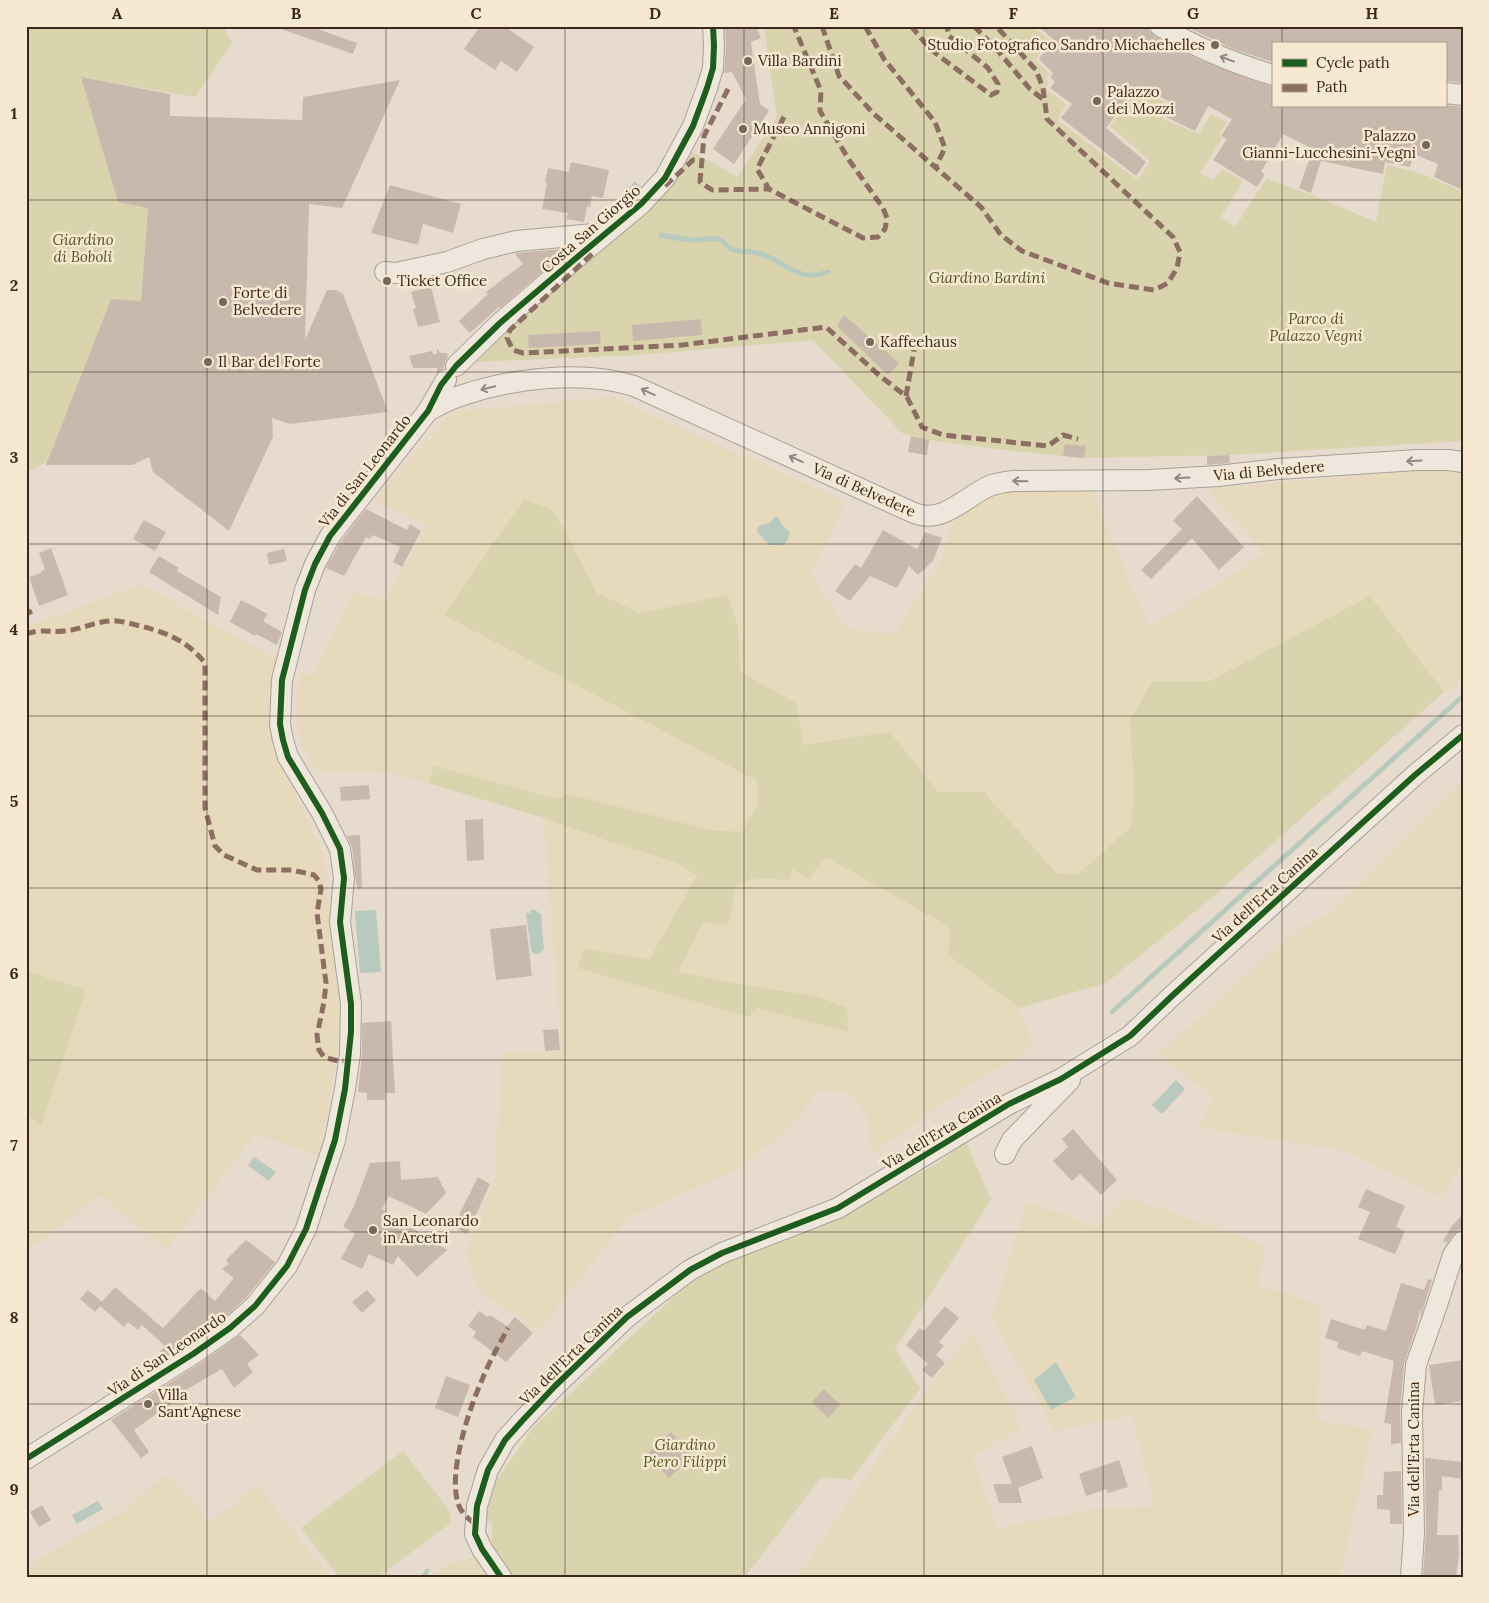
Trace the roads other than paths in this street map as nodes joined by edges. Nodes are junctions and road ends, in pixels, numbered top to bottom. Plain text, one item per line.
1 (713, 26) edge
2 (1160, 26) edge
3 (1272, 75) edge
4 (1446, 93) edge
5 (1463, 95) edge
6 (606, 233) junction
7 (385, 272) dead end
8 (428, 411) junction
9 (1463, 462) edge
10 (1463, 736) edge
11 (1087, 1063) junction
12 (1005, 1154) dead end
13 (1463, 1241) edge
14 (26, 1459) edge
15 (501, 1577) edge
16 (1411, 1577) edge

1 - 6 street, Costa San Giorgio
3 -> 2 street
4 - 5 street
6 - 7 street
6 - 8 street, Costa San Giorgio
9 -> 8 street, Via di Belvedere
8 - 14 street, Via di San Leonardo
10 - 11 street, Via dell'Erta Canina
11 - 12 street, Via dell'Erta Canina
11 - 15 street, Via dell'Erta Canina
13 - 16 street, Via dell'Erta Canina

